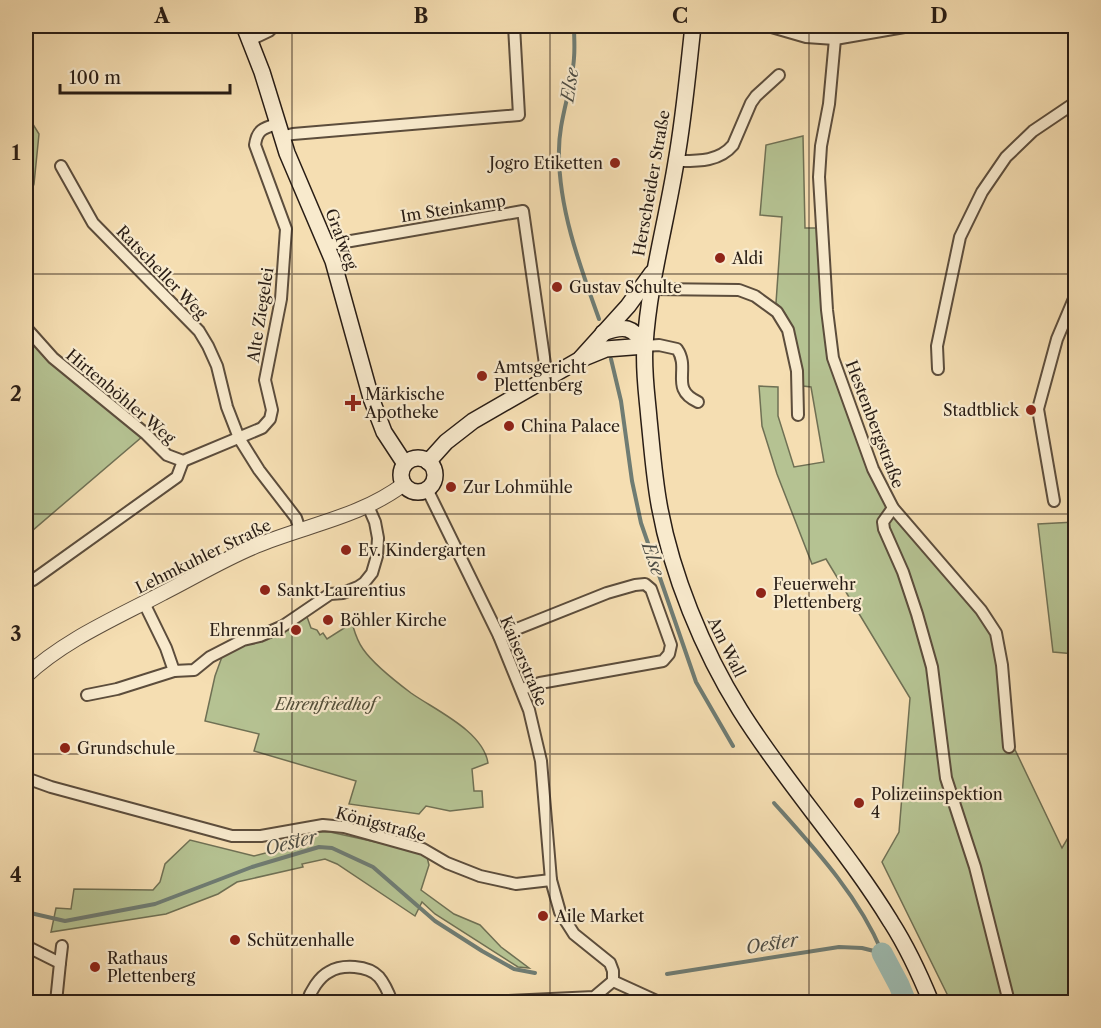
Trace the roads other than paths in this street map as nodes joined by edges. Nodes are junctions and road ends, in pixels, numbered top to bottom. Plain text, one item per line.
1 (274, 26) edge
2 (514, 26) edge
3 (693, 26) edge
4 (768, 26) edge
5 (833, 26) edge
6 (910, 26) edge
7 (247, 33) edge
8 (835, 39) junction
9 (779, 75) dead end
10 (1076, 102) edge
11 (279, 131) junction
12 (677, 160) junction
13 (61, 166) dead end
14 (328, 245) junction
15 (653, 271) junction
16 (651, 289) junction
17 (1076, 294) edge
18 (27, 330) dead end
19 (602, 334) junction
20 (645, 346) junction
21 (579, 360) junction
22 (938, 369) dead end
23 (547, 378) junction
24 (698, 402) dead end
25 (798, 415) dead end
26 (239, 438) junction
27 (183, 461) junction
28 (428, 462) junction
29 (405, 464) junction
30 (404, 484) junction
31 (427, 489) junction
32 (1054, 501) dead end
33 (368, 506) junction
34 (893, 508) junction
35 (300, 530) junction
36 (33, 580) dead end
37 (144, 603) junction
38 (499, 636) junction
39 (174, 671) junction
40 (26, 676) edge
41 (522, 688) junction
42 (87, 695) dead end
43 (1009, 747) dead end
44 (26, 778) edge
45 (551, 880) junction
46 (26, 946) edge
47 (62, 946) dead end
48 (60, 963) junction
49 (612, 981) junction
50 (56, 1002) edge
51 (307, 1002) edge
52 (392, 1002) edge
53 (488, 1002) edge
54 (658, 1002) edge
55 (931, 1002) edge
56 (1009, 1002) edge

1 - 7 street
2 - 11 street
3 - 12 main road, Herscheider Straße
4 - 8 street
5 - 8 street, Hestenbergstraße
6 - 8 street
7 - 11 main road, Grafweg
8 - 34 street, Hestenbergstraße
9 - 12 street
10 - 22 street
11 - 14 main road, Grafweg
11 - 26 street, Alte Ziegelei
12 - 15 main road, Herscheider Straße
13 - 26 street, Ratscheller Weg
14 - 23 street, Im Steinkamp
14 - 29 main road, Grafweg
15 - 16 main road, Herscheider Straße
15 - 19 main road
16 - 20 main road, Herscheider Straße
16 - 25 street
17 - 32 street
18 - 27 street, Hirtenböhler Weg
19 - 20 main road
19 - 21 main road
20 - 21 main road
20 - 24 street
20 - 55 main road, Am Wall
21 - 23 main road
23 - 28 main road
26 - 27 street, Hirtenböhler Weg
26 - 35 street, Ratscheller Weg
27 - 36 street
28 - 29 main road
28 - 31 main road
29 - 30 main road
30 - 31 main road
30 - 33 street, Lehmkuhler Straße
31 - 38 street, Kaiserstraße
33 - 35 street, Lehmkuhler Straße
33 - 39 street
34 - 43 street, Hestenbergstraße
34 - 56 street
35 - 37 street, Lehmkuhler Straße
37 - 39 street
37 - 40 street, Lehmkuhler Straße
38 - 41 street, Kaiserstraße
38 - 41 street
39 - 42 street
41 - 45 street, Kaiserstraße
44 - 45 street, Königstraße
45 - 49 street, Kaiserstraße
46 - 48 street
47 - 48 street
48 - 50 street
49 - 53 street
49 - 54 street
51 - 52 street

